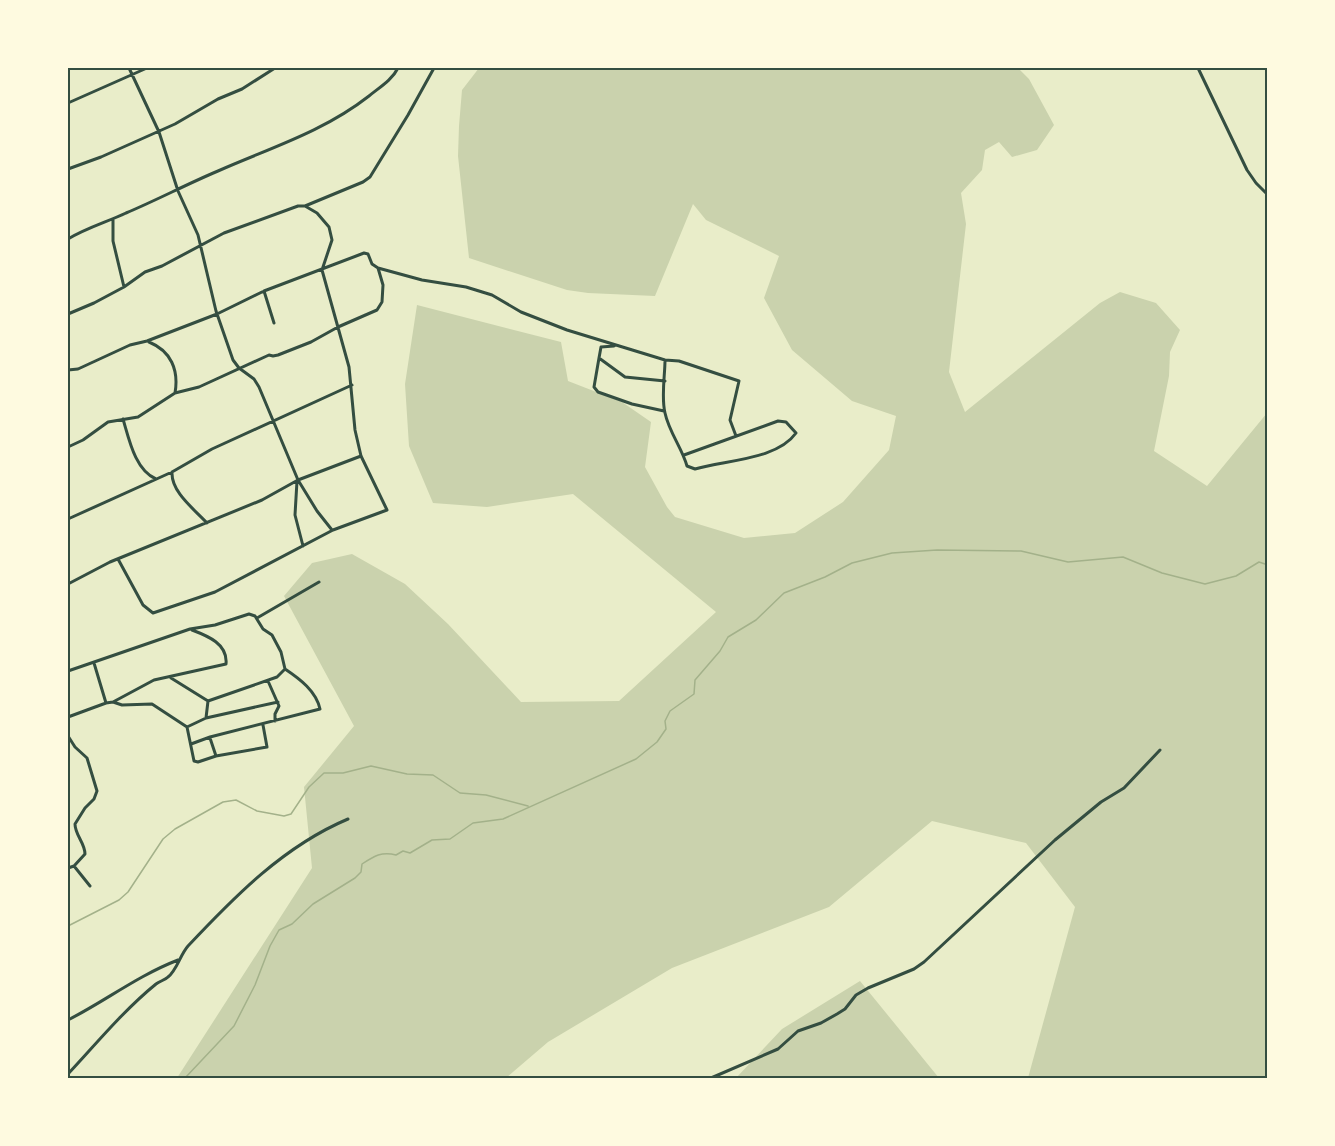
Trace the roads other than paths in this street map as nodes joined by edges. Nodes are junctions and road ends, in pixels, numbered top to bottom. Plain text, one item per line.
1 (129, 68) edge
2 (147, 68) edge
3 (275, 68) edge
4 (398, 68) edge
5 (435, 68) edge
6 (1198, 68) edge
7 (134, 74) junction
8 (68, 103) edge
9 (159, 132) junction
10 (68, 169) edge
11 (178, 191) junction
12 (1268, 195) edge
13 (305, 207) junction
14 (113, 219) junction
15 (68, 239) edge
16 (200, 246) junction
17 (378, 268) junction
18 (322, 270) junction
19 (124, 287) junction
20 (264, 291) junction
21 (68, 314) edge
22 (217, 314) junction
23 (274, 322) dead end
24 (338, 327) junction
25 (147, 341) junction
26 (616, 346) junction
27 (598, 358) junction
28 (665, 360) junction
29 (239, 368) junction
30 (68, 370) edge
31 (665, 381) junction
32 (352, 386) junction
33 (176, 393) junction
34 (664, 411) junction
35 (123, 419) junction
36 (274, 422) junction
37 (736, 436) junction
38 (68, 447) edge
39 (684, 455) junction
40 (361, 456) junction
41 (172, 472) junction
42 (156, 479) junction
43 (298, 480) junction
44 (68, 519) edge
45 (207, 523) junction
46 (333, 530) junction
47 (303, 546) junction
48 (118, 560) junction
49 (319, 582) dead end
50 (68, 584) edge
51 (257, 618) junction
52 (190, 629) junction
53 (94, 663) junction
54 (285, 669) junction
55 (68, 671) edge
56 (170, 678) junction
57 (268, 681) junction
58 (208, 701) junction
59 (113, 702) junction
60 (278, 702) junction
61 (106, 703) junction
62 (68, 717) edge
63 (206, 718) junction
64 (275, 721) junction
65 (263, 725) junction
66 (187, 727) junction
67 (68, 736) edge
68 (210, 737) junction
69 (191, 744) junction
70 (1160, 750) dead end
71 (216, 756) junction
72 (348, 819) dead end
73 (74, 866) junction
74 (68, 868) edge
75 (90, 886) dead end
76 (178, 960) junction
77 (68, 1020) edge
78 (68, 1074) edge
79 (711, 1078) edge

1 - 7 street
2 - 7 street
3 - 9 street
4 - 11 street
5 - 13 street
6 - 12 street
7 - 8 street
7 - 9 street
9 - 10 street
9 - 11 street
11 - 14 street
11 - 16 street
13 - 16 street
13 - 18 street
14 - 15 street
14 - 19 street
16 - 19 street
16 - 22 street
17 - 18 street
17 - 24 street
17 - 26 street
18 - 20 street
18 - 24 street
19 - 21 street
20 - 22 street
20 - 23 street
22 - 25 street
22 - 29 street
24 - 29 street
24 - 32 street
25 - 30 street
25 - 33 street
26 - 27 street
26 - 28 street
27 - 31 street
27 - 34 street
28 - 31 street
28 - 37 street
29 - 33 street
29 - 36 street
31 - 34 street
32 - 36 street
32 - 40 street
33 - 35 street
34 - 39 street
35 - 38 street
35 - 42 street
36 - 41 street
36 - 43 street
37 - 39 street
37 - 39 street
40 - 43 street
40 - 46 street
41 - 42 street
41 - 45 street
42 - 44 street
43 - 45 street
43 - 46 street
43 - 47 street
45 - 48 street
46 - 47 street
47 - 48 street
48 - 50 street
49 - 51 street
51 - 52 street
51 - 54 street
52 - 53 street
52 - 56 street
53 - 55 street
53 - 61 street
54 - 57 street
54 - 64 street
56 - 58 street
56 - 59 street
57 - 58 street
57 - 60 street
58 - 63 street
59 - 61 street
59 - 66 street
60 - 63 street
60 - 64 street
61 - 62 street
63 - 66 street
64 - 65 street
65 - 68 street
65 - 71 street
66 - 69 street
67 - 73 street
68 - 69 street
68 - 71 street
69 - 71 street
70 - 79 street
72 - 76 street
73 - 74 street
73 - 75 street
76 - 77 street
76 - 78 street

